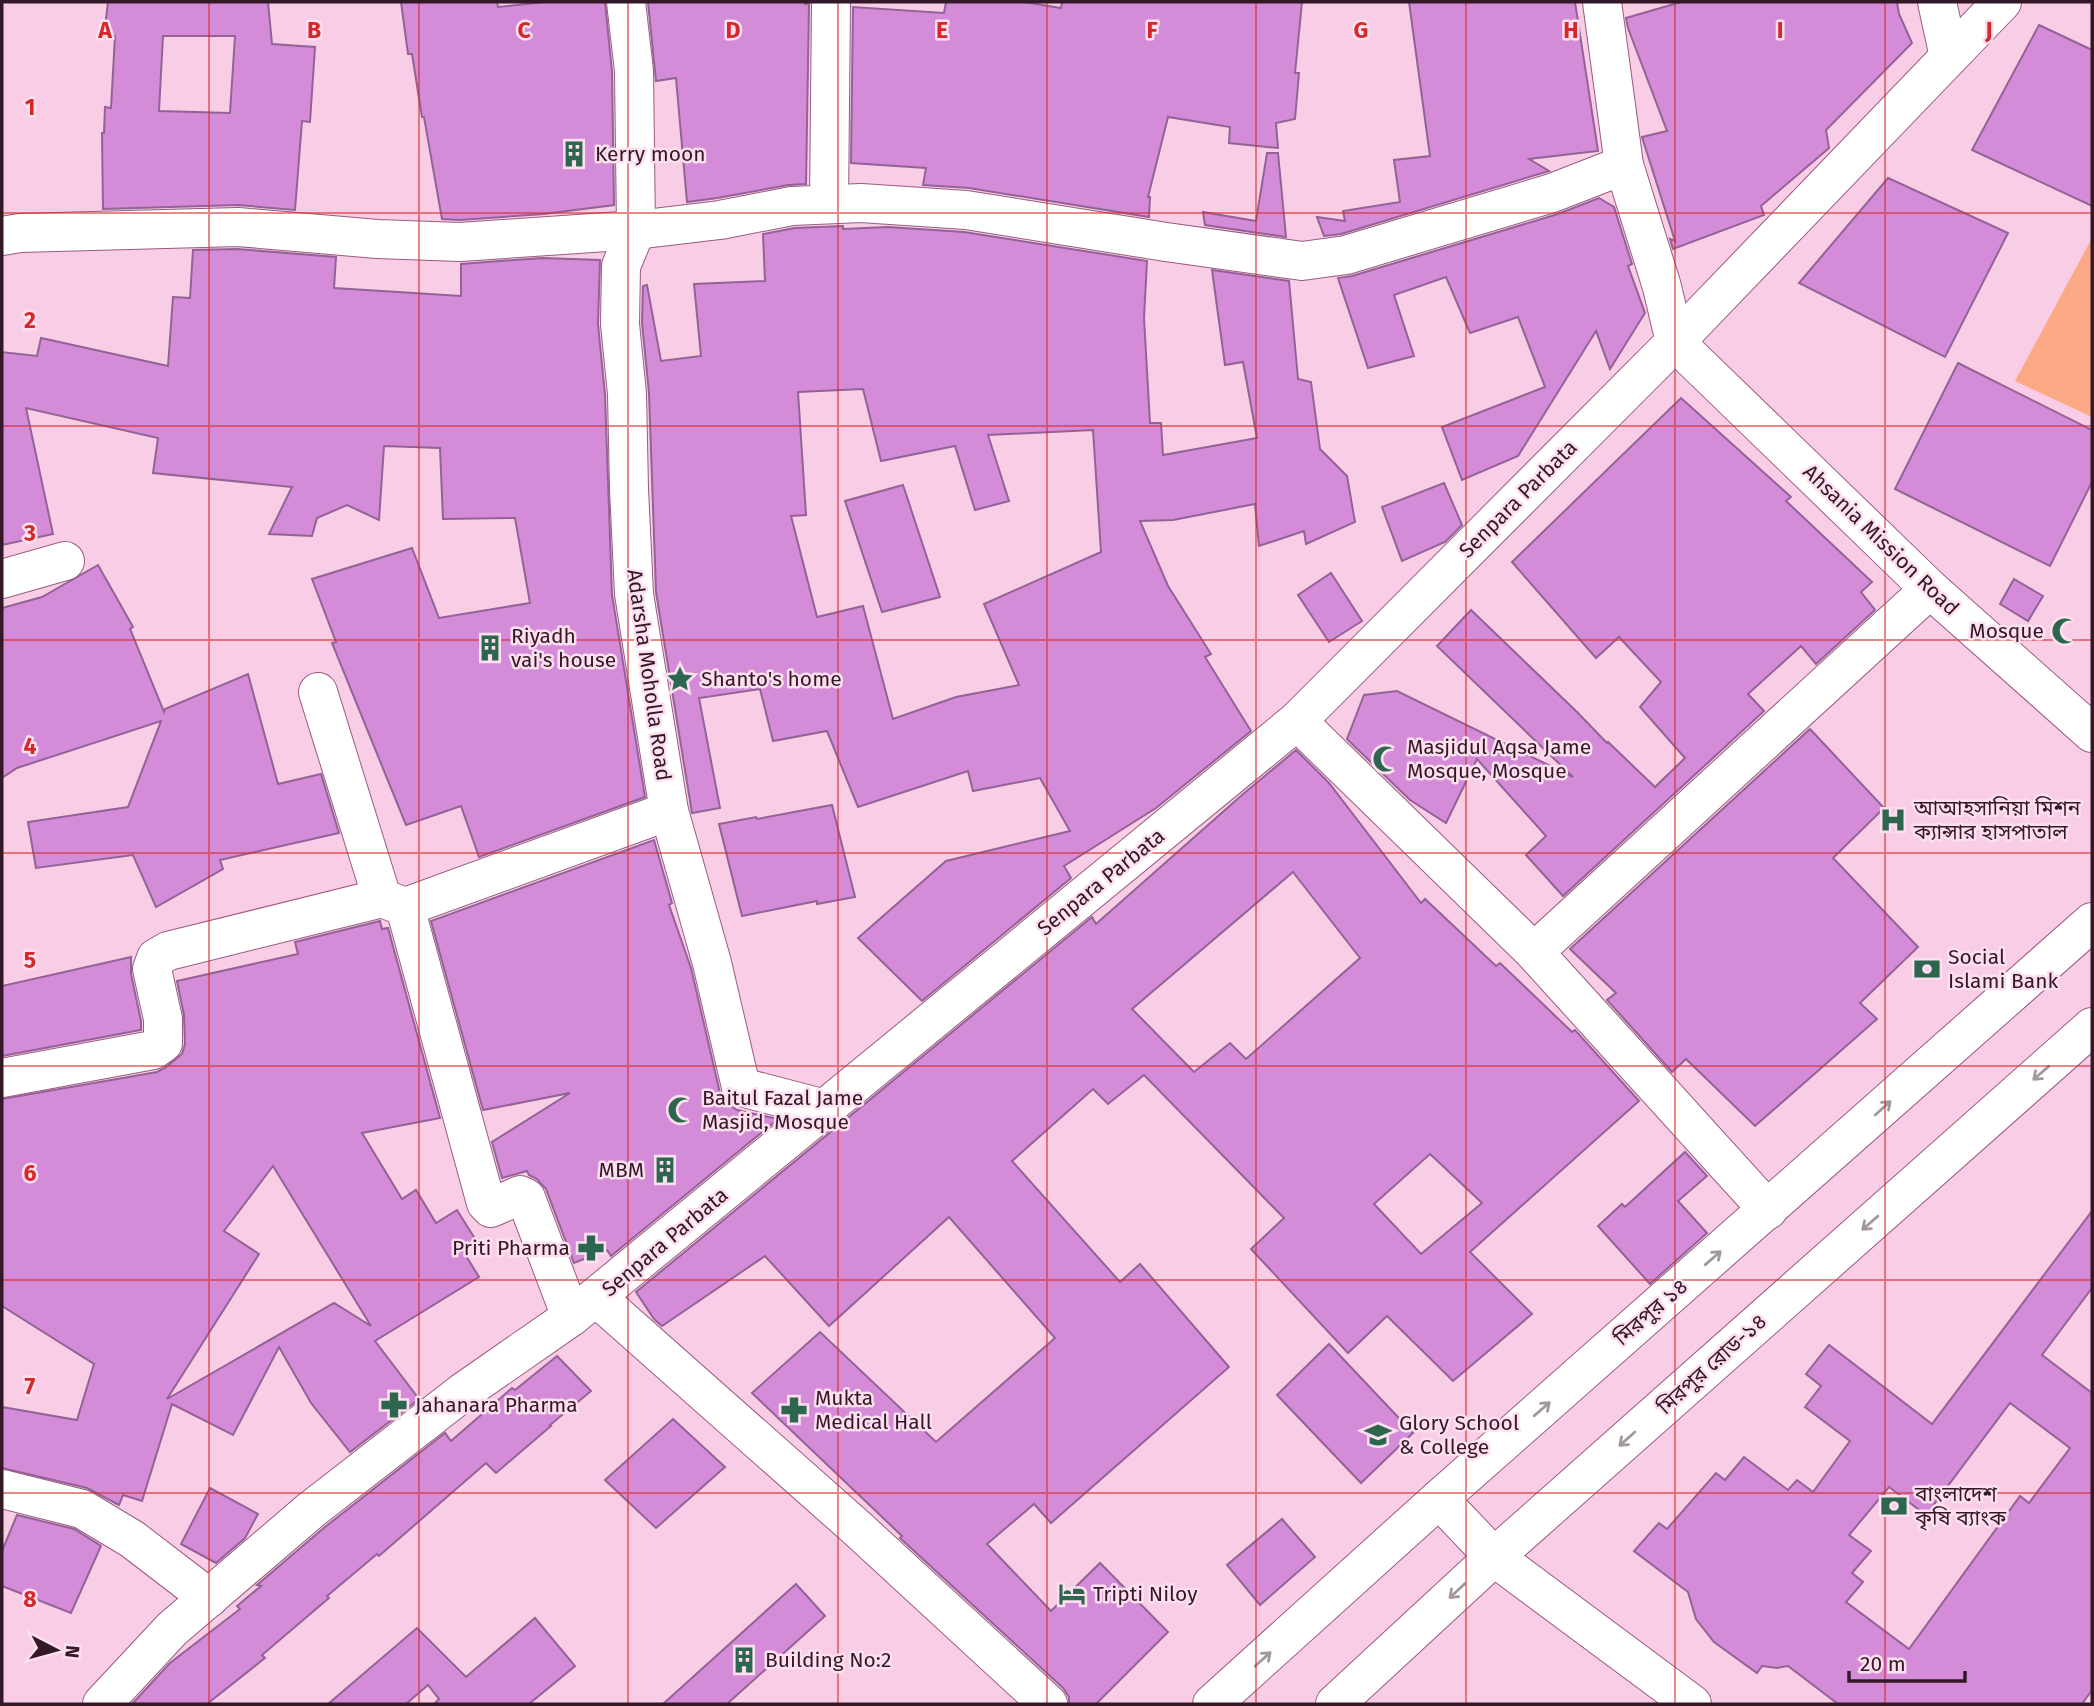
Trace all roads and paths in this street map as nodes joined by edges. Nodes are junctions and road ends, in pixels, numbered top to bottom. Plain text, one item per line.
1 (626, 2) edge
2 (831, 2) edge
3 (1602, 2) edge
4 (1937, 2) edge
5 (2002, 2) edge
6 (1949, 57) junction
7 (1624, 165) junction
8 (828, 204) junction
9 (636, 230) junction
10 (2, 236) edge
11 (1675, 342) junction
12 (65, 561) dead end
13 (2, 579) edge
14 (1930, 589) junction
15 (318, 692) dead end
16 (1297, 722) junction
17 (2092, 733) edge
18 (669, 811) junction
19 (394, 902) junction
20 (2092, 922) edge
21 (1534, 952) junction
22 (2092, 1027) edge
23 (2, 1078) edge
24 (825, 1109) junction
25 (1768, 1210) junction
26 (584, 1307) junction
27 (2, 1489) edge
28 (1439, 1499) junction
29 (1494, 1557) junction
30 (209, 1598) junction
31 (102, 1704) edge
32 (1048, 1704) edge
33 (1212, 1704) edge
34 (1335, 1704) edge
35 (1692, 1704) edge

1 - 9 street, Adarsha Moholla Road
2 - 8 street
3 - 7 street
4 - 6 street
5 - 6 street, Senpara Parbata
6 - 11 street, Senpara Parbata
7 - 8 street
7 - 11 street
8 - 9 street
9 - 10 street
9 - 18 street, Adarsha Moholla Road
11 - 14 street, Ahsania Mission Road
11 - 16 street, Senpara Parbata
12 - 13 street
14 - 17 street, Ahsania Mission Road
14 - 21 street
15 - 19 street
16 - 21 street
16 - 24 street, Senpara Parbata
18 - 19 street
18 - 24 street, Adarsha Moholla Road
19 - 23 street
19 - 26 street
25 -> 20 street, মিরপুর ১৪
21 - 25 street
22 -> 29 street, মিরপুর রোড-১৪
24 - 26 street, Senpara Parbata
28 -> 25 street, মিরপুর ১৪
26 - 30 street
26 - 32 street, Senpara Parbata
27 - 30 street
28 - 29 street
33 -> 28 street, মিরপুর ১৪
29 -> 34 street, মিরপুর রোড-১৪
29 - 35 street
30 - 31 street

